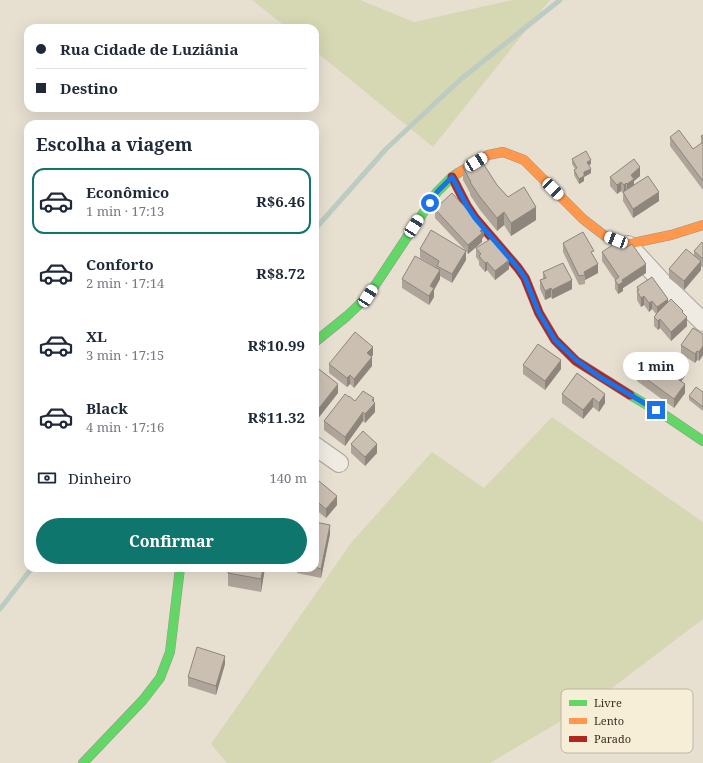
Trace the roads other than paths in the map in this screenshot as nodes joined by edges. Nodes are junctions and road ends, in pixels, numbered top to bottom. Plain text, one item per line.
1 (452, 177) junction
2 (703, 226) edge
3 (628, 244) junction
4 (703, 322) edge
5 (319, 339) edge
6 (703, 441) edge
7 (319, 449) edge
8 (339, 463) dead end
9 (180, 572) edge
10 (83, 763) edge

1 - 3 street
1 - 5 street
1 - 6 street
2 - 3 street
3 - 4 street
7 - 8 street
9 - 10 street

